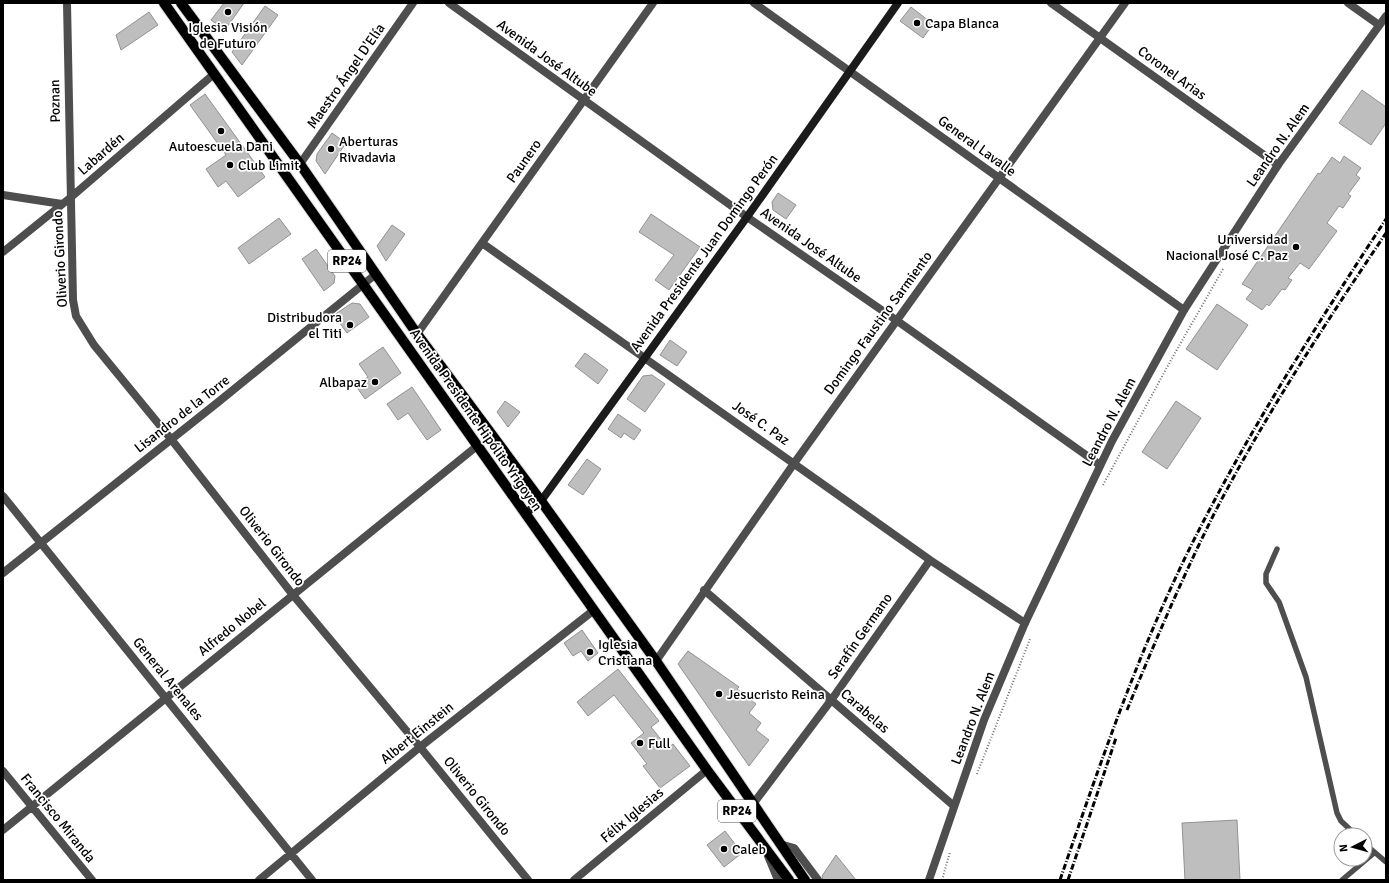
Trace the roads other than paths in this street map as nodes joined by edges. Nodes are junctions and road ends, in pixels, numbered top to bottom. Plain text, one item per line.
1 (67, 3) edge
2 (181, 3) edge
3 (413, 3) edge
4 (449, 3) edge
5 (652, 3) edge
6 (754, 3) edge
7 (898, 3) edge
8 (1051, 3) edge
9 (1125, 3) edge
10 (1348, 3) edge
11 (169, 5) edge
12 (1386, 16) edge
13 (1379, 25) junction
14 (1100, 38) junction
15 (849, 71) junction
16 (214, 74) junction
17 (584, 100) junction
18 (300, 164) junction
19 (1278, 164) junction
20 (1000, 178) junction
21 (3, 195) edge
22 (70, 198) junction
23 (62, 204) junction
24 (747, 217) junction
25 (482, 243) junction
26 (3, 252) edge
27 (376, 274) junction
28 (363, 283) junction
29 (1184, 310) junction
30 (896, 320) junction
31 (417, 334) junction
32 (644, 358) junction
33 (171, 439) junction
34 (477, 446) junction
35 (795, 462) junction
36 (1100, 465) junction
37 (3, 496) edge
38 (541, 501) junction
39 (525, 514) junction
40 (40, 543) junction
41 (1277, 549) dead end
42 (930, 560) junction
43 (3, 573) edge
44 (704, 590) junction
45 (293, 595) junction
46 (594, 610) junction
47 (1025, 622) junction
48 (656, 662) junction
49 (166, 696) junction
50 (832, 699) junction
51 (420, 747) junction
52 (707, 770) junction
53 (3, 772) edge
54 (753, 804) junction
55 (954, 806) junction
56 (31, 807) junction
57 (1348, 827) edge
58 (3, 830) edge
59 (780, 844) junction
60 (766, 852) junction
61 (1374, 853) joint
62 (292, 854) junction
63 (1386, 862) edge
64 (92, 880) edge
65 (259, 880) edge
66 (312, 880) edge
67 (528, 880) edge
68 (574, 880) edge
69 (778, 880) edge
70 (789, 880) edge
71 (805, 880) edge
72 (818, 880) edge
73 (929, 880) edge
74 (1342, 880) edge

1 - 22 street, Poznan
2 - 18 main road, Avenida Presidente Hipólito Yrigoyen / RP24
3 - 18 street, Maestro Ángel D'Elía
4 - 17 street, Avenida José Altube
5 - 17 street, Paunero
6 - 15 street, General Lavalle
7 - 15 main road, Avenida Presidente Juan Domingo Perón
8 - 14 street, Coronel Arias
9 - 14 street, Domingo Faustino Sarmiento
10 - 13 street
11 - 16 main road, Avenida Presidente Hipólito Yrigoyen / RP24
12 - 13 street, Leandro N. Alem
13 - 19 street, Leandro N. Alem
14 - 19 street, Coronel Arias
14 - 20 street, Domingo Faustino Sarmiento
15 - 20 street, General Lavalle
15 - 24 main road, Avenida Presidente Juan Domingo Perón
16 - 22 street, Labardén
16 - 28 main road, Avenida Presidente Hipólito Yrigoyen / RP24
17 - 24 street, Avenida José Altube
17 - 25 street, Paunero
18 - 27 main road, Avenida Presidente Hipólito Yrigoyen / RP24
19 - 29 street, Leandro N. Alem
20 - 29 street, General Lavalle
20 - 30 street, Domingo Faustino Sarmiento
21 - 23 street, Oliverio Girondo
22 - 23 street, Labardén
22 - 33 street, Oliverio Girondo
23 - 26 street, Labardén
24 - 30 street, Avenida José Altube
24 - 32 main road, Avenida Presidente Juan Domingo Perón
25 - 31 street, Paunero
25 - 32 street, José C. Paz
27 - 28 street, Lisandro de la Torre
27 - 31 main road, Avenida Presidente Hipólito Yrigoyen / RP24
28 - 33 street, Lisandro de la Torre
28 - 34 main road, Avenida Presidente Hipólito Yrigoyen / RP24
29 - 36 street, Leandro N. Alem
30 - 35 street, Domingo Faustino Sarmiento
30 - 36 street, Avenida José Altube
31 - 38 main road, Avenida Presidente Hipólito Yrigoyen / RP24
32 - 35 street, José C. Paz
32 - 38 main road, Avenida Presidente Juan Domingo Perón
33 - 40 street, Lisandro de la Torre
33 - 45 street, Oliverio Girondo
34 - 39 main road, Avenida Presidente Hipólito Yrigoyen / RP24
34 - 45 street, Alfredo Nobel
35 - 42 street, José C. Paz
35 - 44 street, Domingo Faustino Sarmiento
36 - 47 street, Leandro N. Alem
37 - 40 street, General Arenales
38 - 39 main road, Avenida Presidente Juan Domingo Perón
38 - 48 main road, Avenida Presidente Hipólito Yrigoyen / RP24
39 - 46 main road, Avenida Presidente Hipólito Yrigoyen / RP24
40 - 43 street, Lisandro de la Torre
40 - 49 street, General Arenales
41 - 57 lane
42 - 47 street, José C. Paz
42 - 50 street, Serafín Germano
44 - 48 street, Domingo Faustino Sarmiento
44 - 50 street, Carabelas
45 - 49 street, Alfredo Nobel
45 - 51 street, Oliverio Girondo
46 - 51 street, Albert Einstein
46 - 52 main road, Avenida Presidente Hipólito Yrigoyen / RP24
47 - 55 street, Leandro N. Alem
48 - 54 main road, Avenida Presidente Hipólito Yrigoyen / RP24
49 - 56 street, Alfredo Nobel
49 - 62 street, General Arenales
50 - 54 street, Serafín Germano
50 - 55 street, Carabelas
51 - 62 street, Albert Einstein
51 - 67 street, Oliverio Girondo
52 - 60 main road, Avenida Presidente Hipólito Yrigoyen / RP24
52 - 68 street, Félix Iglesias
53 - 56 street, Francisco Miranda
54 - 59 main road, Avenida Presidente Hipólito Yrigoyen / RP24
55 - 73 street, Leandro N. Alem
56 - 58 street, Alfredo Nobel
56 - 64 street, Francisco Miranda
59 - 71 main road, Avenida Presidente Hipólito Yrigoyen / RP24
59 - 72 street
60 - 69 street, Avenida Presidente Hipólito Yrigoyen
60 - 70 main road, Avenida Presidente Hipólito Yrigoyen / RP24
61 - 63 lane
61 - 74 lane
62 - 65 street, Albert Einstein
62 - 66 street, General Arenales

